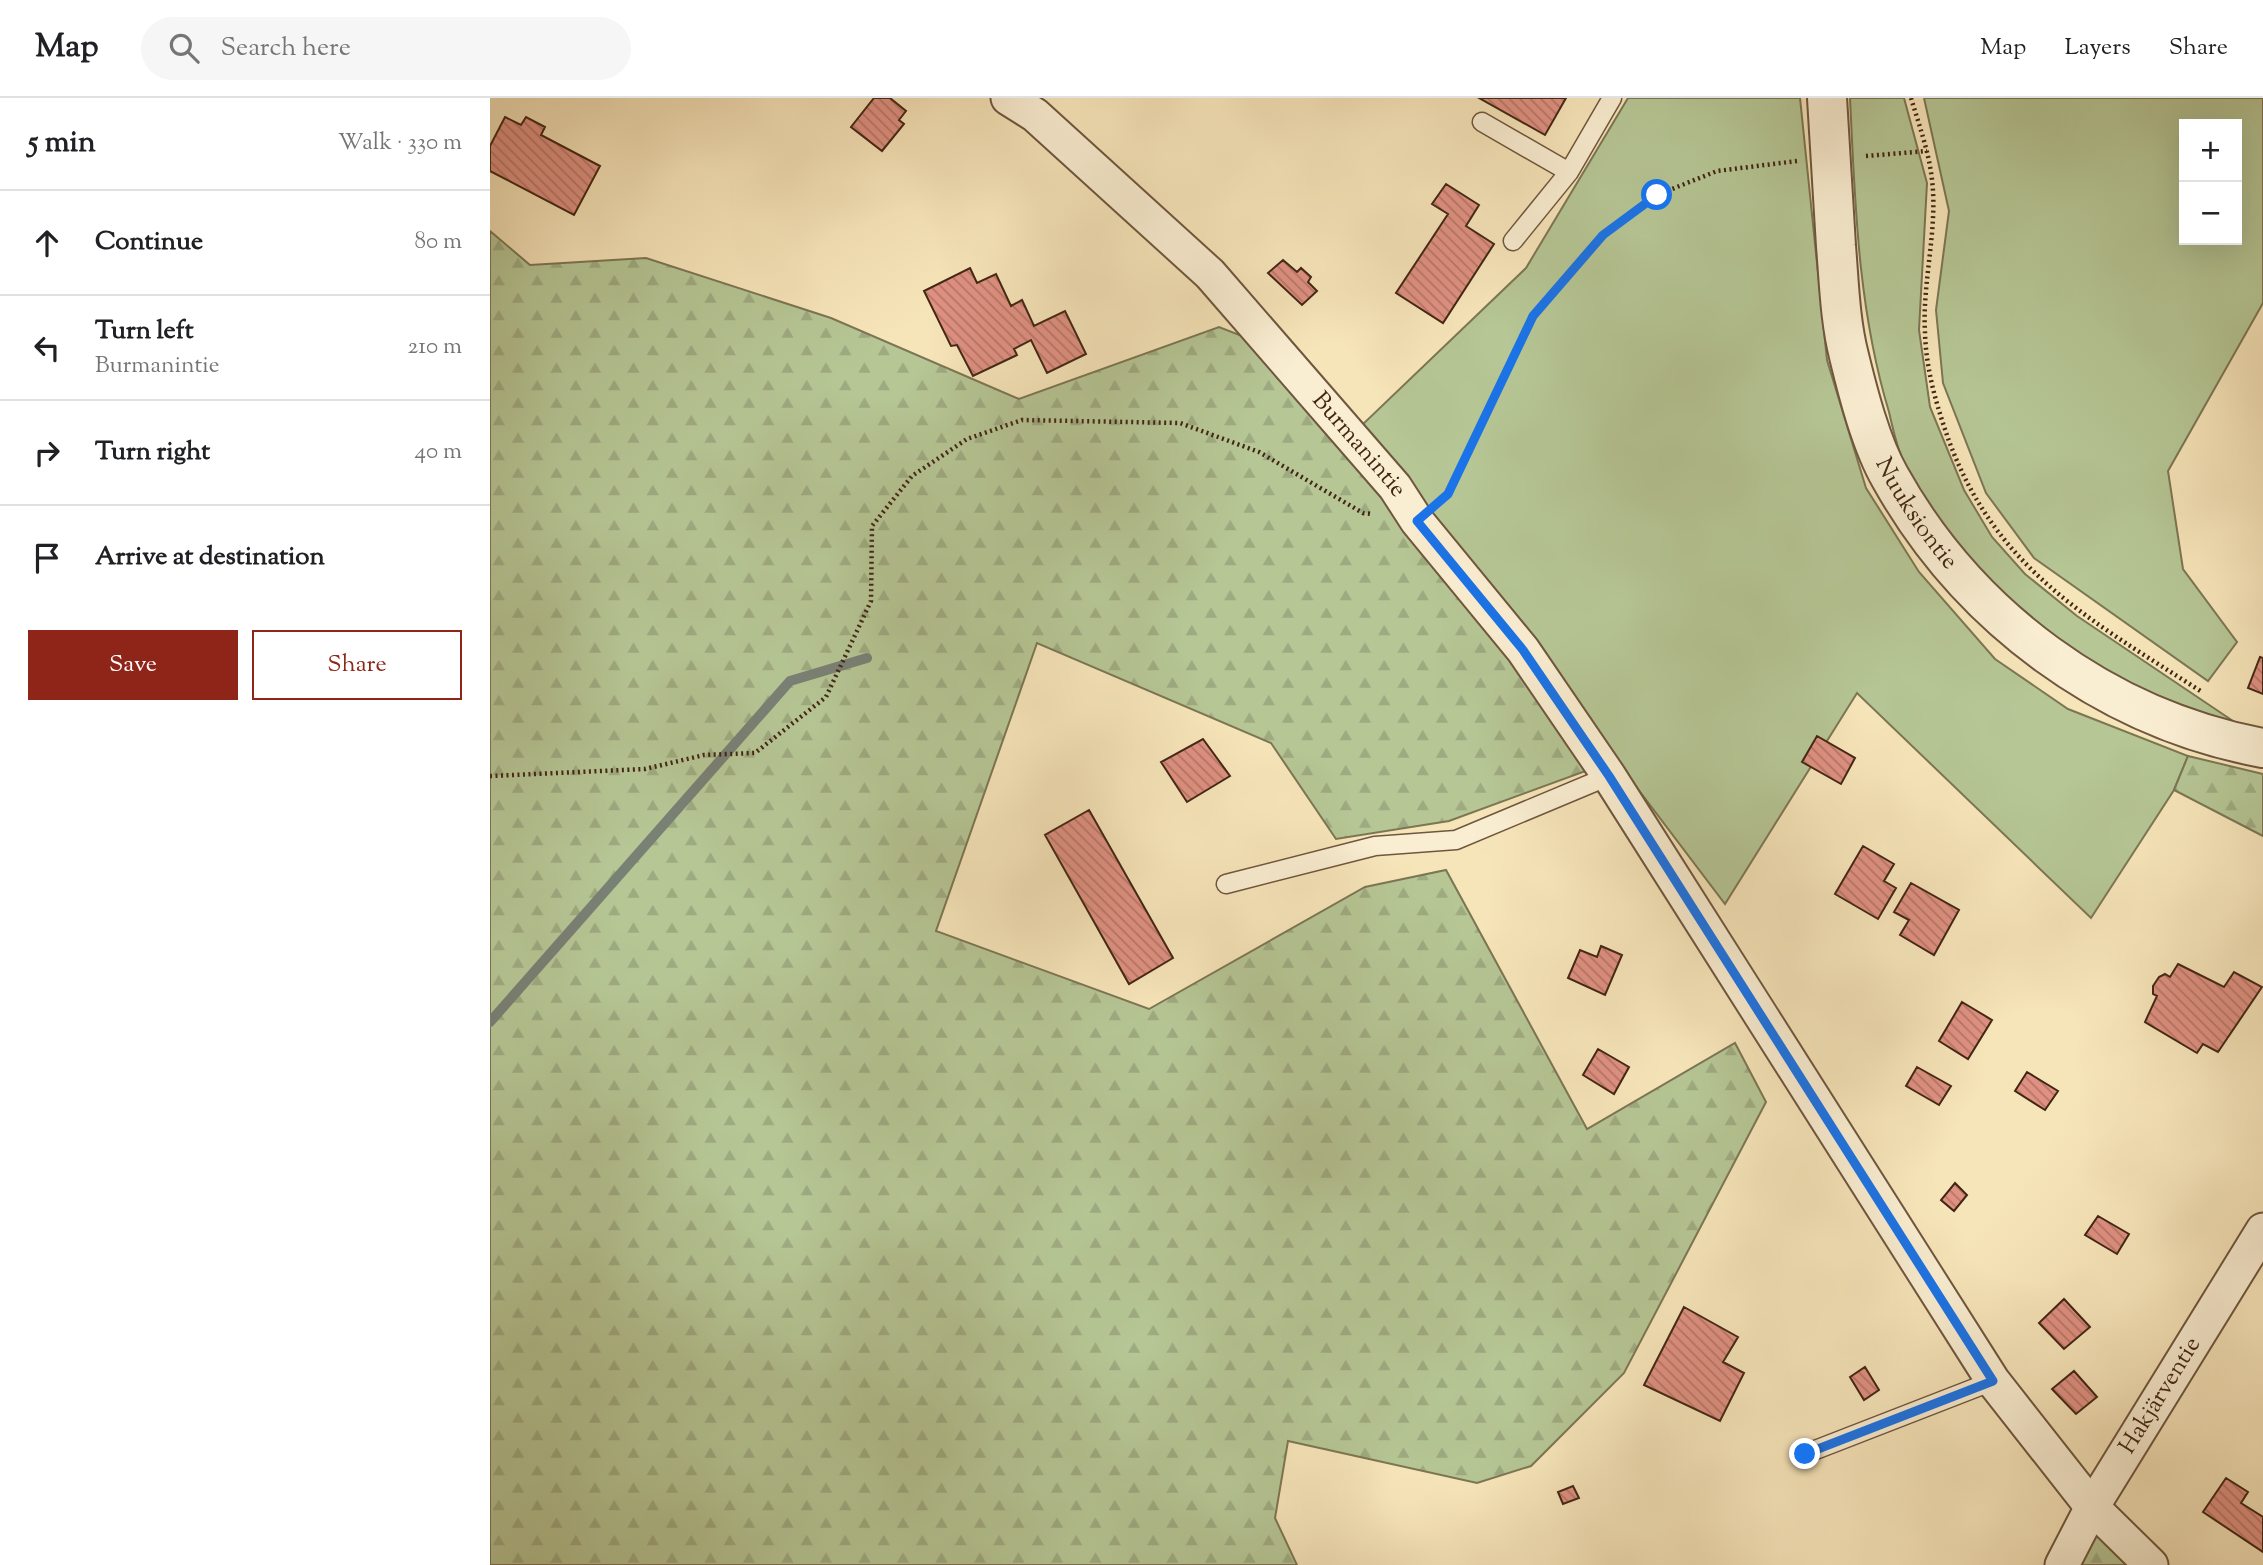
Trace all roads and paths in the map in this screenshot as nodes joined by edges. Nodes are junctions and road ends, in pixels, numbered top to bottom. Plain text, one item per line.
1 (1008, 98) edge
2 (1612, 98) edge
3 (1827, 98) edge
4 (1910, 98) edge
5 (1482, 122) dead end
6 (1927, 151) junction
7 (1855, 156) dead end
8 (1797, 161) dead end
9 (1569, 172) junction
10 (1513, 241) dead end
11 (1417, 521) junction
12 (2209, 696) dead end
13 (2263, 748) edge
14 (490, 776) edge
15 (1609, 776) junction
16 (1226, 884) dead end
17 (2263, 1230) edge
18 (1993, 1381) junction
19 (1805, 1454) dead end
20 (2092, 1507) junction
21 (2062, 1565) edge
22 (2151, 1565) edge

1 - 11 street, Burmanintie
2 - 9 lane
3 - 13 street, Nuuksiontie
4 - 6 path
5 - 9 lane
6 - 7 path
6 - 12 path
8 - 11 path
9 - 10 lane
11 - 14 path
11 - 15 street, Burmanintie
15 - 16 lane
15 - 18 street, Burmanintie
17 - 20 street, Hakjärventie
18 - 19 lane
18 - 20 street, Burmanintie
20 - 21 street, Hakjärventie
20 - 22 street, Burmanintie

